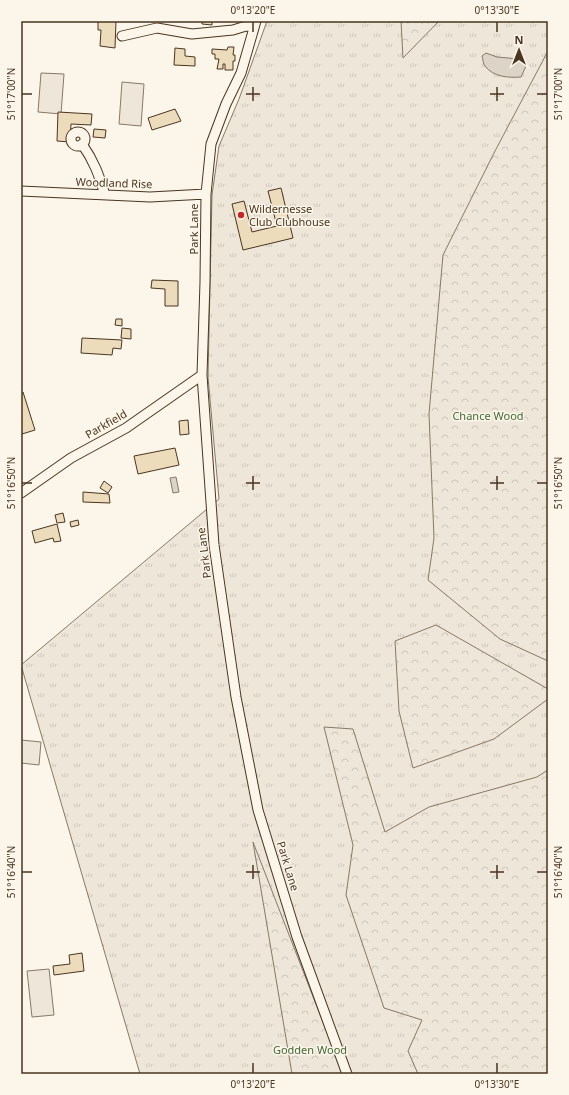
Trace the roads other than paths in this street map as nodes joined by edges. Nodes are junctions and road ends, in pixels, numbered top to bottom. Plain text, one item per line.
1 (255, 24) edge
2 (122, 36) dead end
3 (82, 144) dead end
4 (21, 191) edge
5 (206, 194) junction
6 (105, 195) junction
7 (202, 375) junction
8 (21, 493) edge
9 (347, 1074) edge

1 - 2 street
1 - 5 street, Park Lane
3 - 6 street
4 - 6 street, Woodland Rise
5 - 6 street, Woodland Rise
5 - 7 street, Park Lane
7 - 8 street, Parkfield
7 - 9 street, Park Lane

